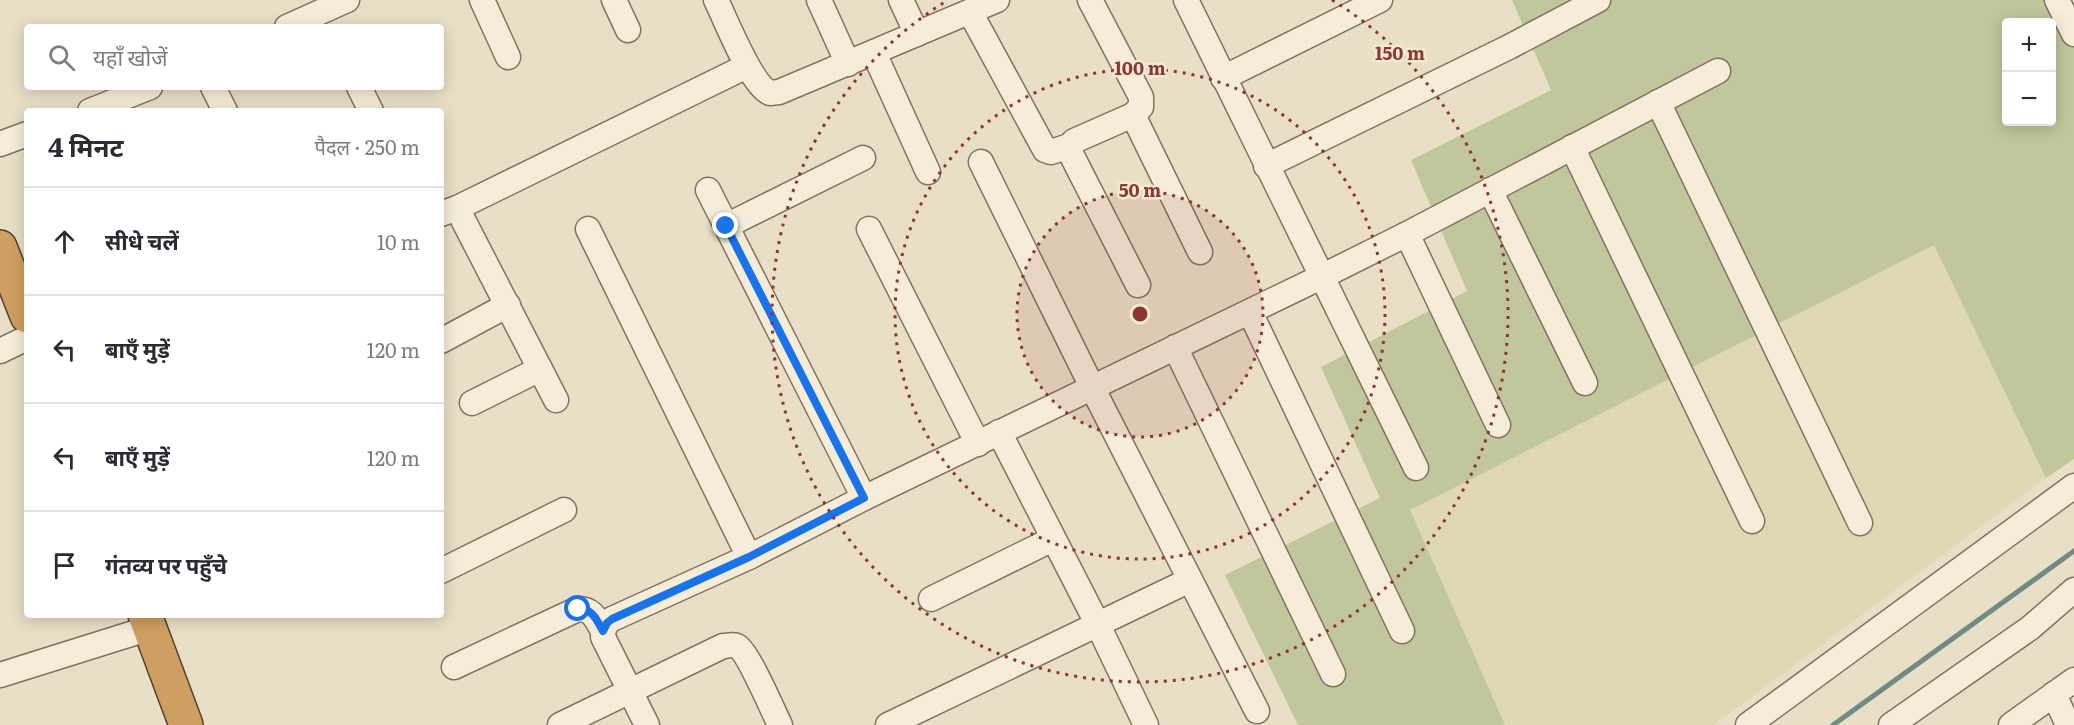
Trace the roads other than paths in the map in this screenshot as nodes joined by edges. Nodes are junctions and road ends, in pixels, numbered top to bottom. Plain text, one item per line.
1 (347, 0) edge
2 (482, 0) edge
3 (614, 0) edge
4 (716, 0) edge
5 (819, 0) edge
6 (901, 0) edge
7 (1090, 0) edge
8 (1186, 0) edge
9 (1380, 0) edge
10 (1598, 0) edge
11 (2057, 0) edge
12 (984, 4) edge
13 (327, 19) edge
14 (302, 24) edge
15 (628, 30) dead end
16 (917, 34) junction
17 (2074, 34) edge
18 (874, 53) junction
19 (508, 57) dead end
20 (848, 64) junction
21 (747, 66) junction
22 (1718, 71) dead end
23 (1223, 78) junction
24 (146, 90) edge
25 (214, 90) edge
26 (360, 90) edge
27 (1658, 102) junction
28 (126, 105) edge
29 (108, 108) edge
30 (224, 108) edge
31 (370, 108) edge
32 (1133, 115) junction
33 (24, 135) edge
34 (0, 144) edge
35 (1069, 146) junction
36 (1572, 147) junction
37 (863, 158) dead end
38 (981, 162) dead end
39 (1266, 166) junction
40 (928, 172) dead end
41 (708, 190) dead end
42 (1490, 190) junction
43 (449, 211) edge
44 (726, 226) junction
45 (588, 229) dead end
46 (870, 229) dead end
47 (1407, 234) junction
48 (0, 247) edge
49 (1200, 252) dead end
50 (1321, 277) junction
51 (1138, 285) dead end
52 (507, 305) junction
53 (24, 308) edge
54 (1250, 312) junction
55 (24, 339) edge
56 (444, 339) edge
57 (1175, 347) junction
58 (0, 351) edge
59 (540, 369) junction
60 (1585, 382) dead end
61 (1093, 389) junction
62 (556, 400) dead end
63 (472, 403) dead end
64 (1498, 425) dead end
65 (999, 432) junction
66 (978, 444) junction
67 (1416, 468) dead end
68 (2074, 486) edge
69 (864, 498) junction
70 (564, 510) dead end
71 (1752, 521) dead end
72 (1860, 523) dead end
73 (1053, 539) junction
74 (749, 557) junction
75 (444, 570) edge
76 (1190, 580) junction
77 (2074, 590) edge
78 (931, 599) dead end
79 (148, 621) edge
80 (1098, 625) junction
81 (603, 631) junction
82 (1402, 631) dead end
83 (454, 667) dead end
84 (1333, 674) dead end
85 (0, 675) edge
86 (2074, 680) edge
87 (629, 691) junction
88 (2054, 694) junction
89 (1257, 711) dead end
90 (186, 725) edge
91 (560, 725) edge
92 (647, 725) edge
93 (780, 725) edge
94 (888, 725) edge
95 (1146, 725) edge
96 (1748, 725) edge
97 (1891, 725) edge
98 (2011, 725) edge
99 (2068, 725) edge

1 - 13 street
2 - 19 street
3 - 15 street
4 - 21 street
5 - 20 street
6 - 16 street
7 - 32 street
8 - 23 street
9 - 23 street
10 - 39 street
11 - 17 street
12 - 16 street
12 - 35 street
13 - 14 street
16 - 18 street
18 - 20 street
18 - 40 street
20 - 21 street
21 - 43 street
22 - 27 street
23 - 39 street
24 - 28 street
25 - 30 street
26 - 31 street
27 - 36 street
27 - 72 street
28 - 29 street
32 - 35 street
32 - 49 street
33 - 34 street
35 - 51 street
36 - 42 street
36 - 71 street
37 - 44 street
38 - 61 street
39 - 50 street
41 - 44 street
42 - 47 street
42 - 60 street
43 - 52 street
44 - 69 street
45 - 74 street
46 - 66 street
47 - 50 street
47 - 64 street
48 - 53 highway
50 - 54 street
50 - 67 street
52 - 56 street
52 - 59 street
54 - 57 street
54 - 82 street
55 - 58 street
57 - 61 street
57 - 84 street
59 - 62 street
59 - 63 street
61 - 65 street
61 - 76 street
65 - 66 street
65 - 73 street
66 - 69 street
68 - 96 street
69 - 74 street
70 - 75 street
73 - 78 street
73 - 80 street
74 - 81 street
76 - 80 street
76 - 89 street
77 - 97 street
79 - 85 street
79 - 90 highway
80 - 94 street
80 - 95 street
81 - 83 street
81 - 87 street
86 - 88 street
87 - 91 street
87 - 92 street
87 - 93 street
88 - 98 street
88 - 99 street

